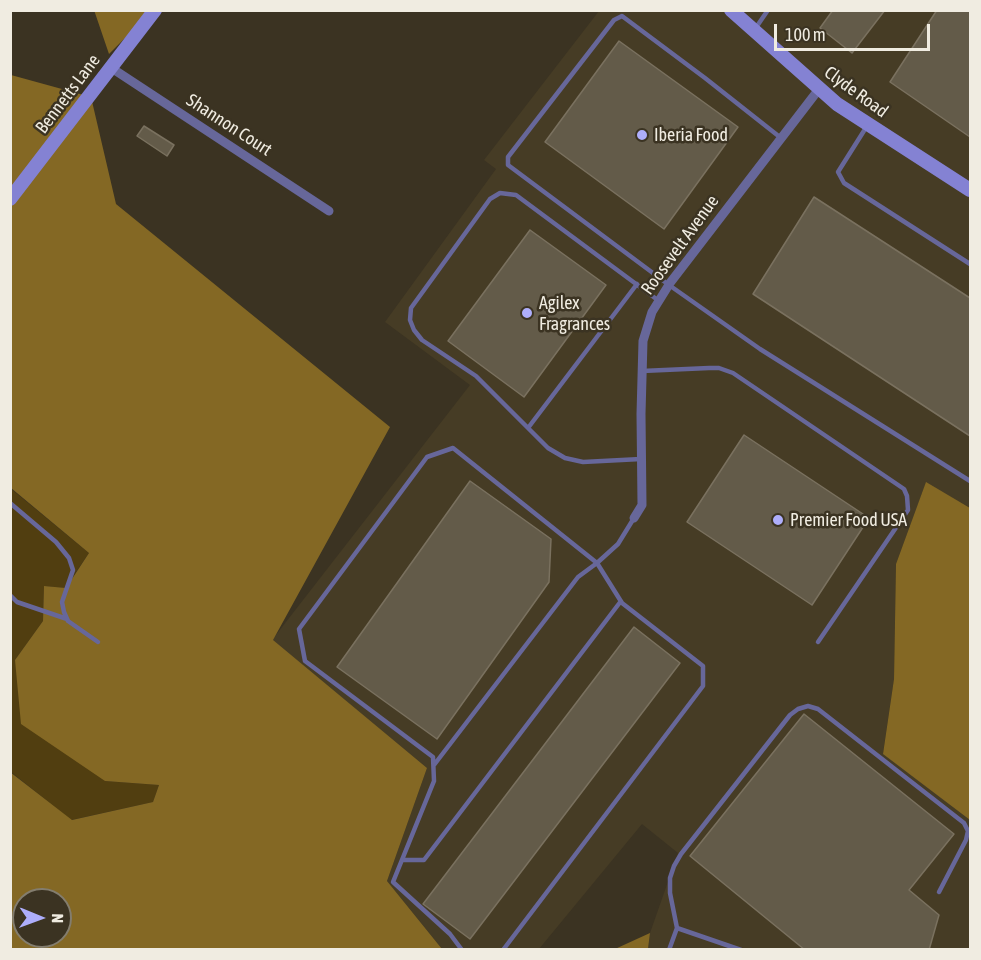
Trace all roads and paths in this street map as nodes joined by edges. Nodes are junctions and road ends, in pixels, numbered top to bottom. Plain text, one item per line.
1 (155, 10) edge
2 (730, 10) edge
3 (768, 10) edge
4 (753, 31) junction
5 (110, 67) junction
6 (819, 89) junction
7 (868, 124) junction
8 (781, 138) junction
9 (970, 190) edge
10 (10, 199) edge
11 (329, 211) dead end
12 (970, 264) edge
13 (637, 284) junction
14 (669, 285) junction
15 (659, 301) junction
16 (642, 371) junction
17 (528, 428) junction
18 (642, 459) junction
19 (970, 481) edge
20 (10, 503) edge
21 (634, 519) joint
22 (597, 563) junction
23 (10, 595) edge
24 (621, 601) junction
25 (66, 618) junction
26 (98, 642) dead end
27 (818, 642) dead end
28 (434, 765) junction
29 (402, 860) junction
30 (939, 892) dead end
31 (677, 928) junction
32 (462, 950) edge
33 (503, 950) edge
34 (669, 950) edge
35 (741, 950) edge

1 - 5 street, Bennetts Lane
2 - 4 street, Clyde Road
3 - 4 lane
4 - 6 street, Clyde Road
5 - 10 street, Bennetts Lane
5 - 11 street, Shannon Court
6 - 7 street, Clyde Road
6 - 8 street, Roosevelt Avenue
7 - 9 street, Clyde Road
7 - 12 lane
8 - 14 street, Roosevelt Avenue
8 - 14 lane
13 - 15 lane
13 - 17 lane
13 - 17 lane
14 - 15 street, Roosevelt Avenue
14 - 19 lane
15 - 16 street, Roosevelt Avenue
16 - 18 street, Roosevelt Avenue
16 - 27 lane
17 - 18 lane
18 - 21 street, Roosevelt Avenue
20 - 25 lane
21 - 22 lane
22 - 24 lane
22 - 28 lane
22 - 28 lane
23 - 25 lane
24 - 29 lane
24 - 33 lane
25 - 26 lane
28 - 29 lane
29 - 32 lane
30 - 31 lane
31 - 34 lane
31 - 35 lane

